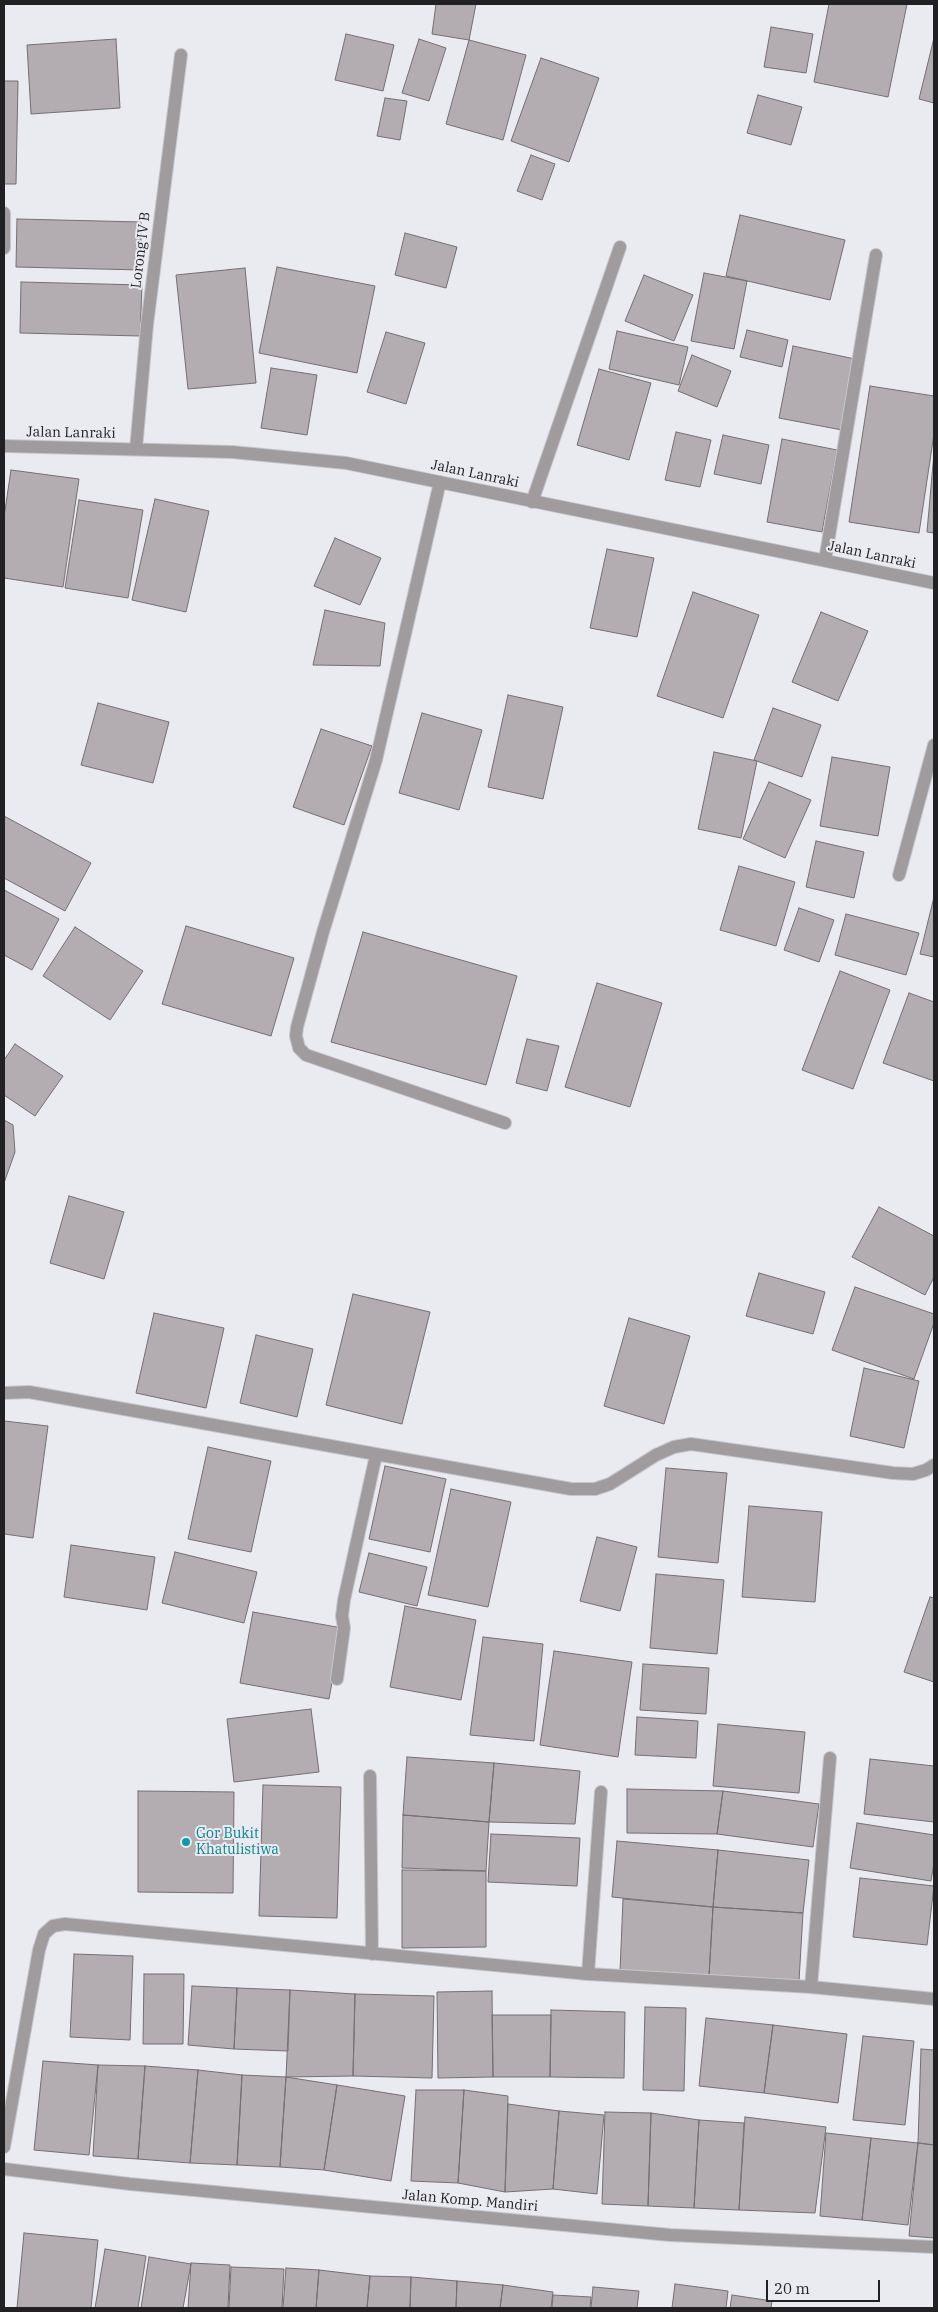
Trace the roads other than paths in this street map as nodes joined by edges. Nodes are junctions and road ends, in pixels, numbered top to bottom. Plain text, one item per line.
1 (181, 55) dead end
2 (4, 213) edge
3 (620, 247) dead end
4 (4, 248) edge
5 (876, 255) dead end
6 (4, 446) edge
7 (136, 449) junction
8 (440, 482) junction
9 (532, 502) junction
10 (825, 560) junction
11 (934, 583) edge
12 (934, 745) edge
13 (899, 876) dead end
14 (505, 1123) dead end
15 (4, 1393) edge
16 (376, 1455) junction
17 (934, 1465) edge
18 (337, 1679) dead end
19 (830, 1758) dead end
20 (370, 1776) dead end
21 (600, 1792) dead end
22 (372, 1954) junction
23 (588, 1974) junction
24 (811, 1987) junction
25 (934, 2000) edge
26 (4, 2147) edge
27 (4, 2169) edge
28 (934, 2247) edge

1 - 7 street, Lorong IV B
2 - 4 street
3 - 9 street
5 - 10 street
6 - 7 street, Jalan Lanraki
7 - 8 street, Jalan Lanraki
8 - 9 street, Jalan Lanraki
8 - 14 street
9 - 10 street, Jalan Lanraki
10 - 11 street, Jalan Lanraki
12 - 13 street
15 - 16 street
16 - 17 street
16 - 18 street
19 - 24 street
20 - 22 street
21 - 23 street
22 - 23 street
22 - 26 street
23 - 24 street
24 - 25 street
27 - 28 street, Jalan Komp. Mandiri

